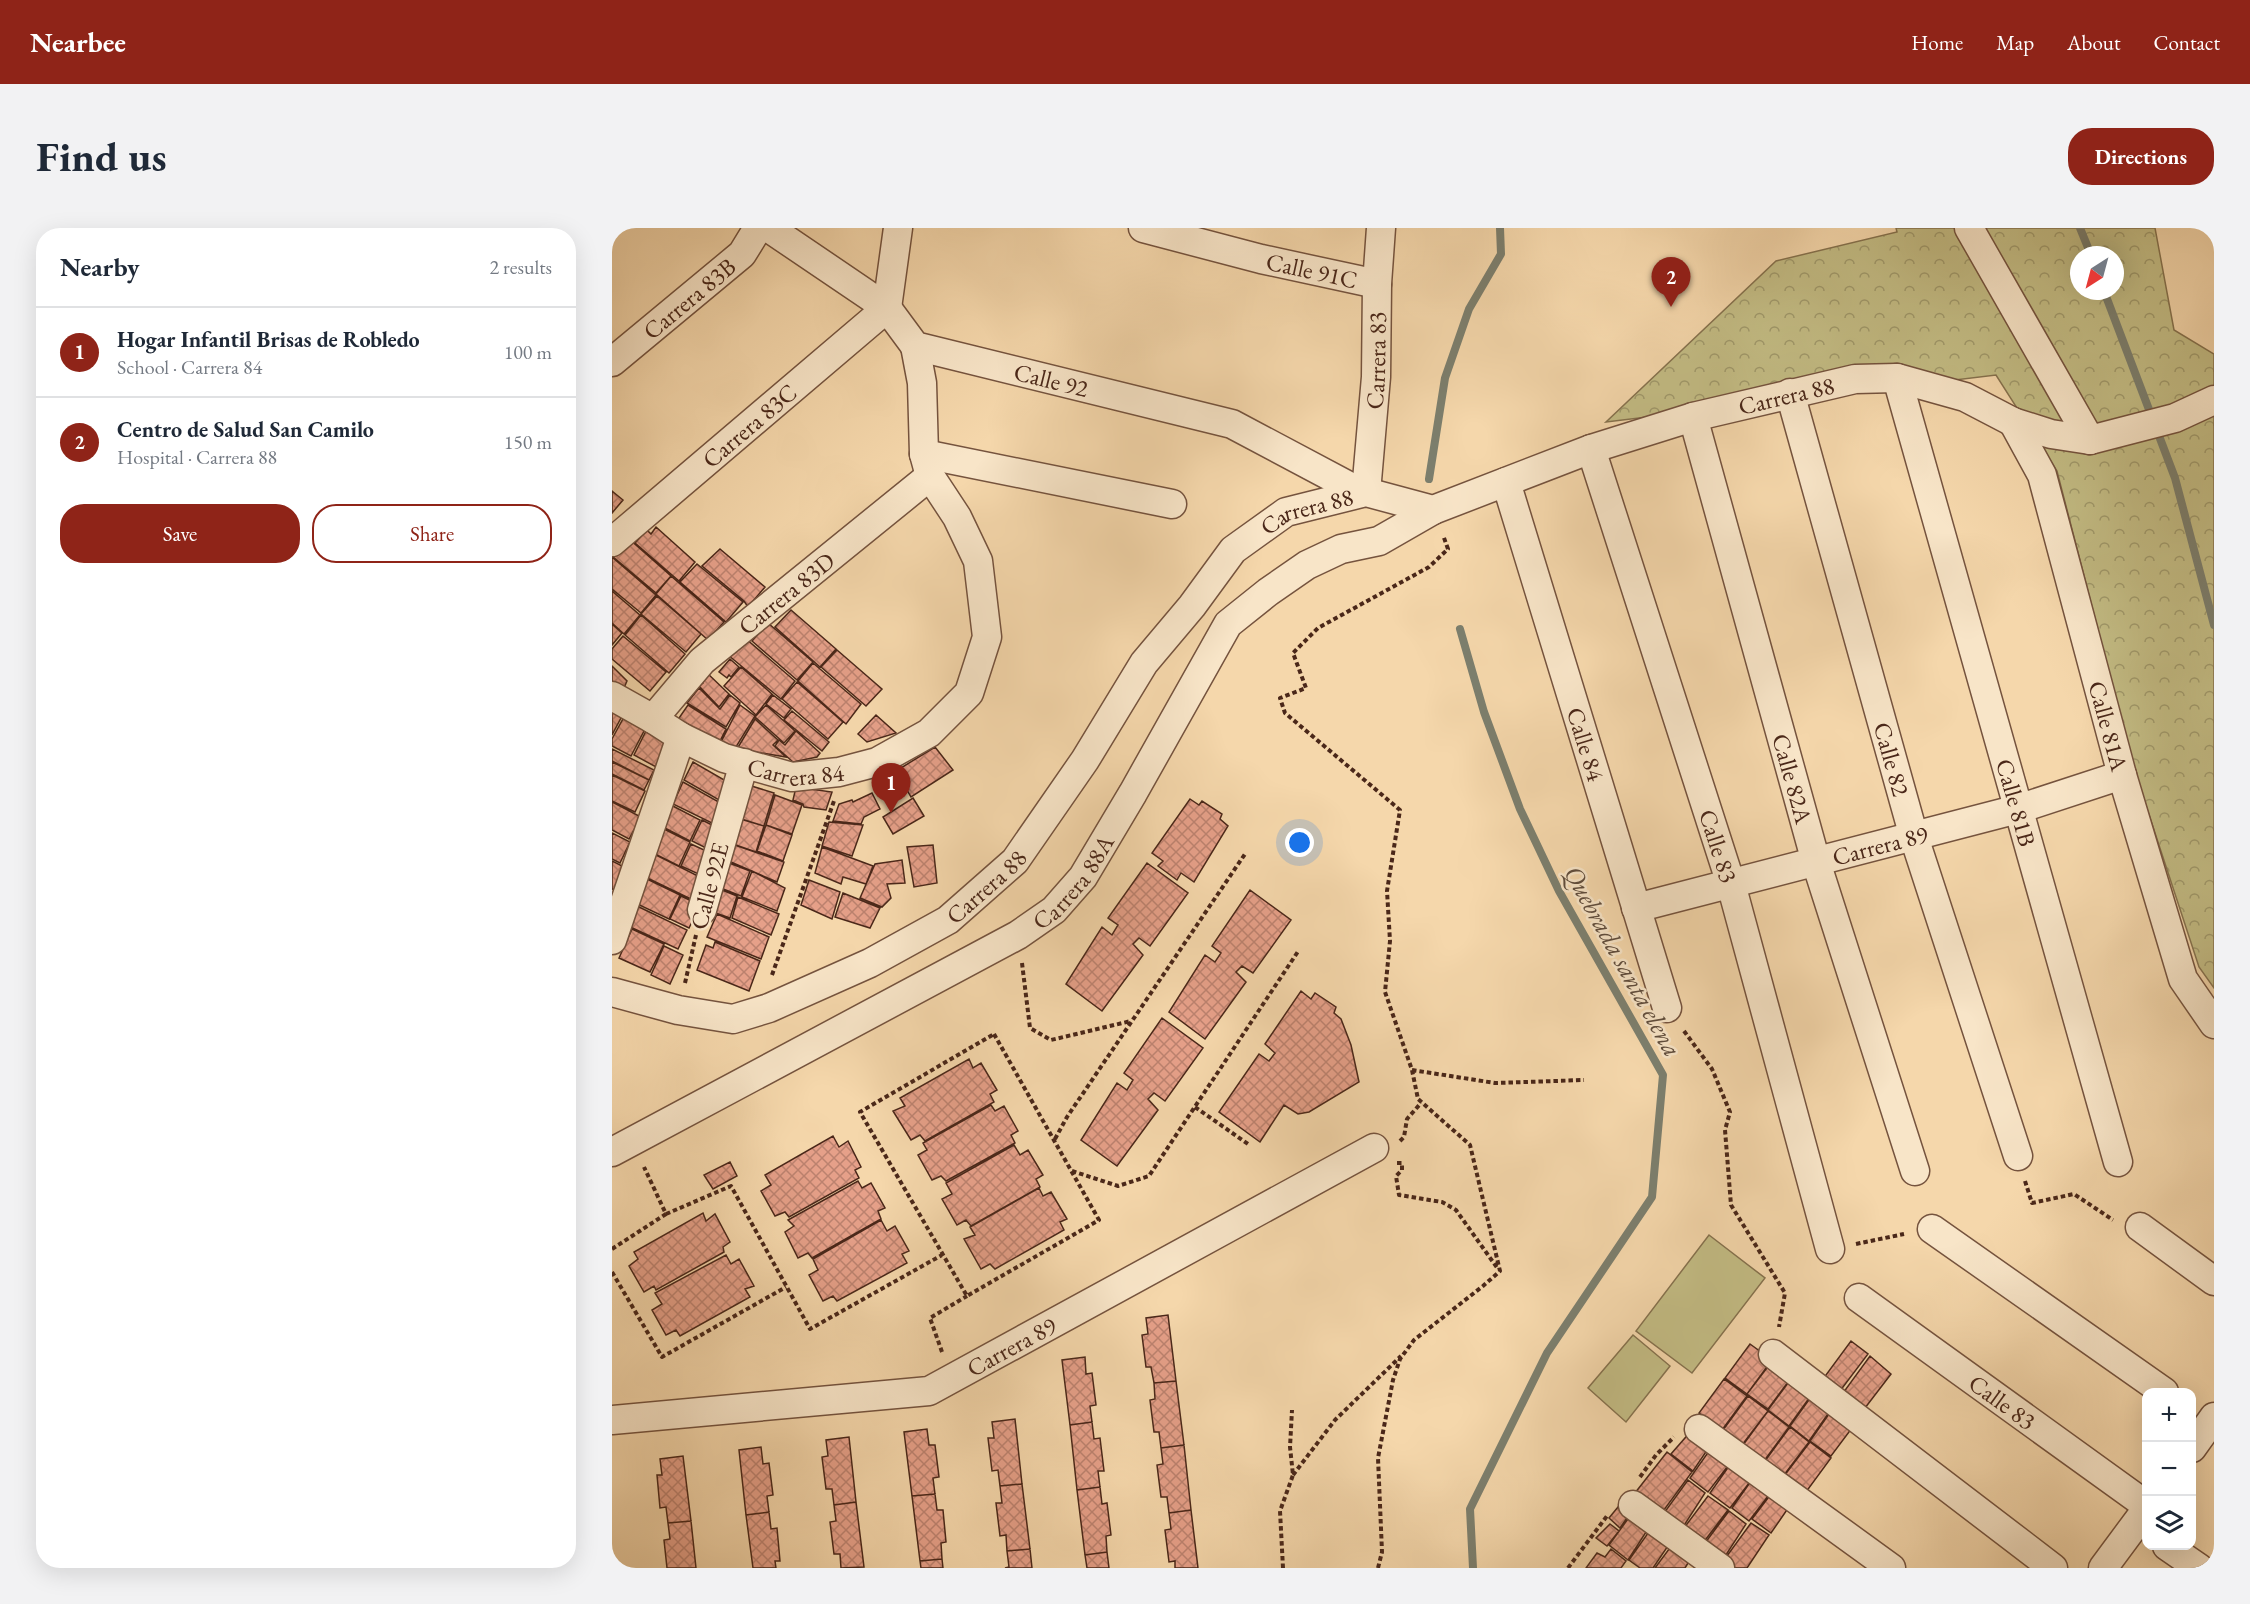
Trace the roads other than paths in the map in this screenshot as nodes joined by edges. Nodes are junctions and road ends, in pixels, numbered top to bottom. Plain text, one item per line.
1 (758, 228) edge
2 (769, 228) edge
3 (898, 228) edge
4 (1143, 228) edge
5 (1381, 228) edge
6 (1969, 228) edge
7 (1377, 284) junction
8 (887, 308) junction
9 (915, 346) junction
10 (612, 362) edge
11 (1897, 378) junction
12 (1791, 393) junction
13 (2214, 400) edge
14 (1694, 417) junction
15 (2013, 423) junction
16 (2090, 440) junction
17 (1591, 449) junction
18 (927, 465) junction
19 (1506, 482) junction
20 (1363, 492) junction
21 (1172, 504) dead end
22 (1433, 510) junction
23 (612, 542) edge
24 (612, 696) edge
25 (653, 719) junction
26 (681, 737) junction
27 (744, 763) junction
28 (2121, 775) junction
29 (2018, 809) junction
30 (1914, 837) junction
31 (1816, 862) junction
32 (1731, 884) junction
33 (1636, 909) junction
34 (702, 910) road end
35 (612, 940) edge
36 (612, 992) edge
37 (1667, 1008) road end
38 (2214, 1024) edge
39 (622, 1147) edge
40 (1383, 1155) road end
41 (2018, 1156) road end
42 (2118, 1162) dead end
43 (1915, 1171) dead end
44 (2140, 1227) road end
45 (1932, 1229) road end
46 (1830, 1249) road end
47 (2214, 1281) edge
48 (1859, 1298) dead end
49 (1773, 1354) road end
50 (2158, 1388) edge
51 (2205, 1418) edge
52 (612, 1420) edge
53 (1699, 1429) dead end
54 (2195, 1442) edge
55 (1633, 1505) dead end
56 (2142, 1516) edge
57 (2142, 1520) edge
58 (2174, 1550) edge
59 (1720, 1568) edge
60 (1890, 1568) edge
61 (2053, 1568) edge
62 (2103, 1568) edge
63 (2199, 1568) edge

1 - 10 street, Carrera 83B
2 - 8 street
3 - 8 street
4 - 7 street, Calle 91C
5 - 7 street, Carrera 83
6 - 16 street
7 - 20 street, Carrera 83
8 - 9 street
8 - 23 street, Carrera 83C
9 - 18 street
9 - 20 street, Calle 92
11 - 12 street, Carrera 88
11 - 15 street, Carrera 88
11 - 29 street, Calle 81B
12 - 14 street, Carrera 88
12 - 30 street, Calle 82
13 - 16 street, Carrera 88
14 - 17 street, Carrera 88
14 - 31 street, Calle 82A
15 - 16 street, Carrera 88
15 - 28 street, Calle 81A
17 - 19 street, Carrera 88
17 - 32 street, Calle 83
18 - 21 street
18 - 25 street, Carrera 83D
18 - 27 street, Carrera 84
19 - 22 street, Carrera 88
19 - 33 street, Calle 84
20 - 22 street, Carrera 88
20 - 36 street, Carrera 88
22 - 39 street, Carrera 88A
24 - 25 street, Carrera 84
25 - 26 street, Carrera 84
26 - 27 street, Carrera 84
26 - 35 street
27 - 34 street, Calle 92E
28 - 29 street, Carrera 89
28 - 38 street, Calle 81A
29 - 30 street, Carrera 89
29 - 42 street, Calle 81B
30 - 31 street, Carrera 89
30 - 41 street, Calle 82
31 - 32 street, Carrera 89
31 - 43 street, Calle 82A
32 - 33 street, Carrera 89
32 - 46 street, Calle 83
33 - 37 street, Calle 84
40 - 52 street, Carrera 89
44 - 47 street
45 - 50 street
48 - 56 street, Calle 83
49 - 61 street
51 - 54 street
53 - 60 street
55 - 59 street
57 - 62 street
58 - 63 street

